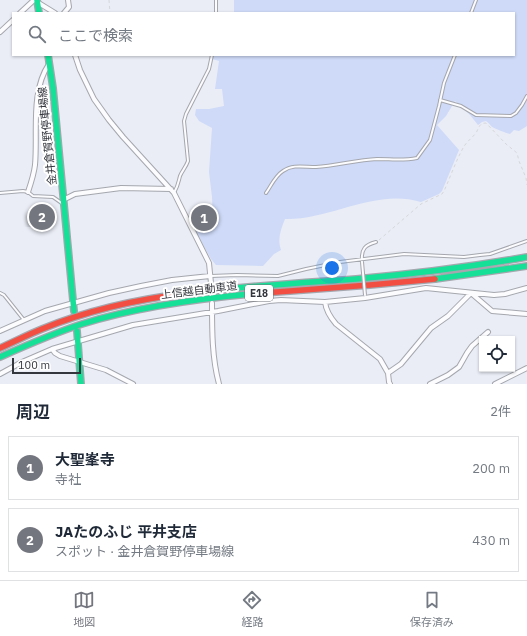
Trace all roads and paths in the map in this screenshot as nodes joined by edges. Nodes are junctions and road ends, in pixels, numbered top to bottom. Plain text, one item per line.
1 (68, 0) edge
2 (109, 0) edge
3 (216, 0) edge
4 (476, 0) edge
5 (36, 1) edge
6 (21, 12) edge
7 (39, 12) edge
8 (53, 12) edge
9 (65, 12) edge
10 (110, 12) edge
11 (216, 12) edge
12 (471, 12) edge
13 (12, 21) edge
14 (0, 32) edge
15 (48, 56) edge
16 (75, 56) edge
17 (212, 56) edge
18 (455, 56) edge
19 (49, 64) junction
20 (527, 96) edge
21 (440, 100) junction
22 (57, 135) junction
23 (35, 136) junction
24 (527, 185) edge
25 (172, 191) junction
26 (28, 192) junction
27 (0, 193) edge
28 (266, 193) dead end
29 (64, 203) junction
30 (376, 242) joint
31 (527, 242) edge
32 (527, 258) edge
33 (362, 261) junction
34 (527, 266) edge
35 (210, 276) junction
36 (211, 283) dead end
37 (527, 288) edge
38 (0, 293) edge
39 (471, 293) junction
40 (365, 296) junction
41 (73, 302) junction
42 (325, 302) junction
43 (212, 304) dead end
44 (74, 310) dead end
45 (212, 312) junction
46 (527, 314) edge
47 (24, 320) junction
48 (0, 331) edge
49 (77, 331) dead end
50 (488, 332) dead end
51 (77, 341) junction
52 (0, 348) edge
53 (52, 349) junction
54 (0, 357) edge
55 (79, 362) junction
56 (527, 368) edge
57 (388, 373) junction
58 (0, 374) edge
59 (81, 384) edge
60 (132, 384) edge
61 (219, 384) edge
62 (390, 384) edge
63 (430, 384) edge
64 (495, 384) edge

1 - 9 street
2 - 10 path
3 - 11 lane
4 - 12 lane
5 - 6 street
5 - 7 main road
5 - 8 street
13 - 14 street
15 - 19 main road, 金井倉賀野停車場線
16 - 25 street
17 - 25 lane
18 - 21 lane
19 - 22 main road, 金井倉賀野停車場線
19 - 23 street
20 - 21 lane
21 - 28 lane
22 - 23 path
22 - 29 main road, 金井倉賀野停車場線
23 - 26 street
24 - 30 path
25 - 29 street
25 - 35 street
26 - 27 lane
26 - 29 lane
29 - 41 main road, 金井倉賀野停車場線
30 - 33 lane
31 - 33 lane
32 - 52 main road, 上信越自動車道 / E18
33 - 35 lane
33 - 40 lane, bridge
34 - 54 main road, 上信越自動車道 / E18
35 - 36 street
35 - 41 street
37 - 39 street
38 - 47 lane
39 - 40 street
39 - 46 street
39 - 57 street
40 - 42 street
41 - 44 main road, 金井倉賀野停車場線
41 - 47 street
42 - 45 street
42 - 57 street
43 - 45 street
45 - 51 street
45 - 61 street
47 - 48 street
49 - 51 main road
50 - 63 street
51 - 53 street
51 - 55 main road
53 - 55 street
53 - 58 street
55 - 59 main road
55 - 60 street
56 - 64 street
57 - 62 street

